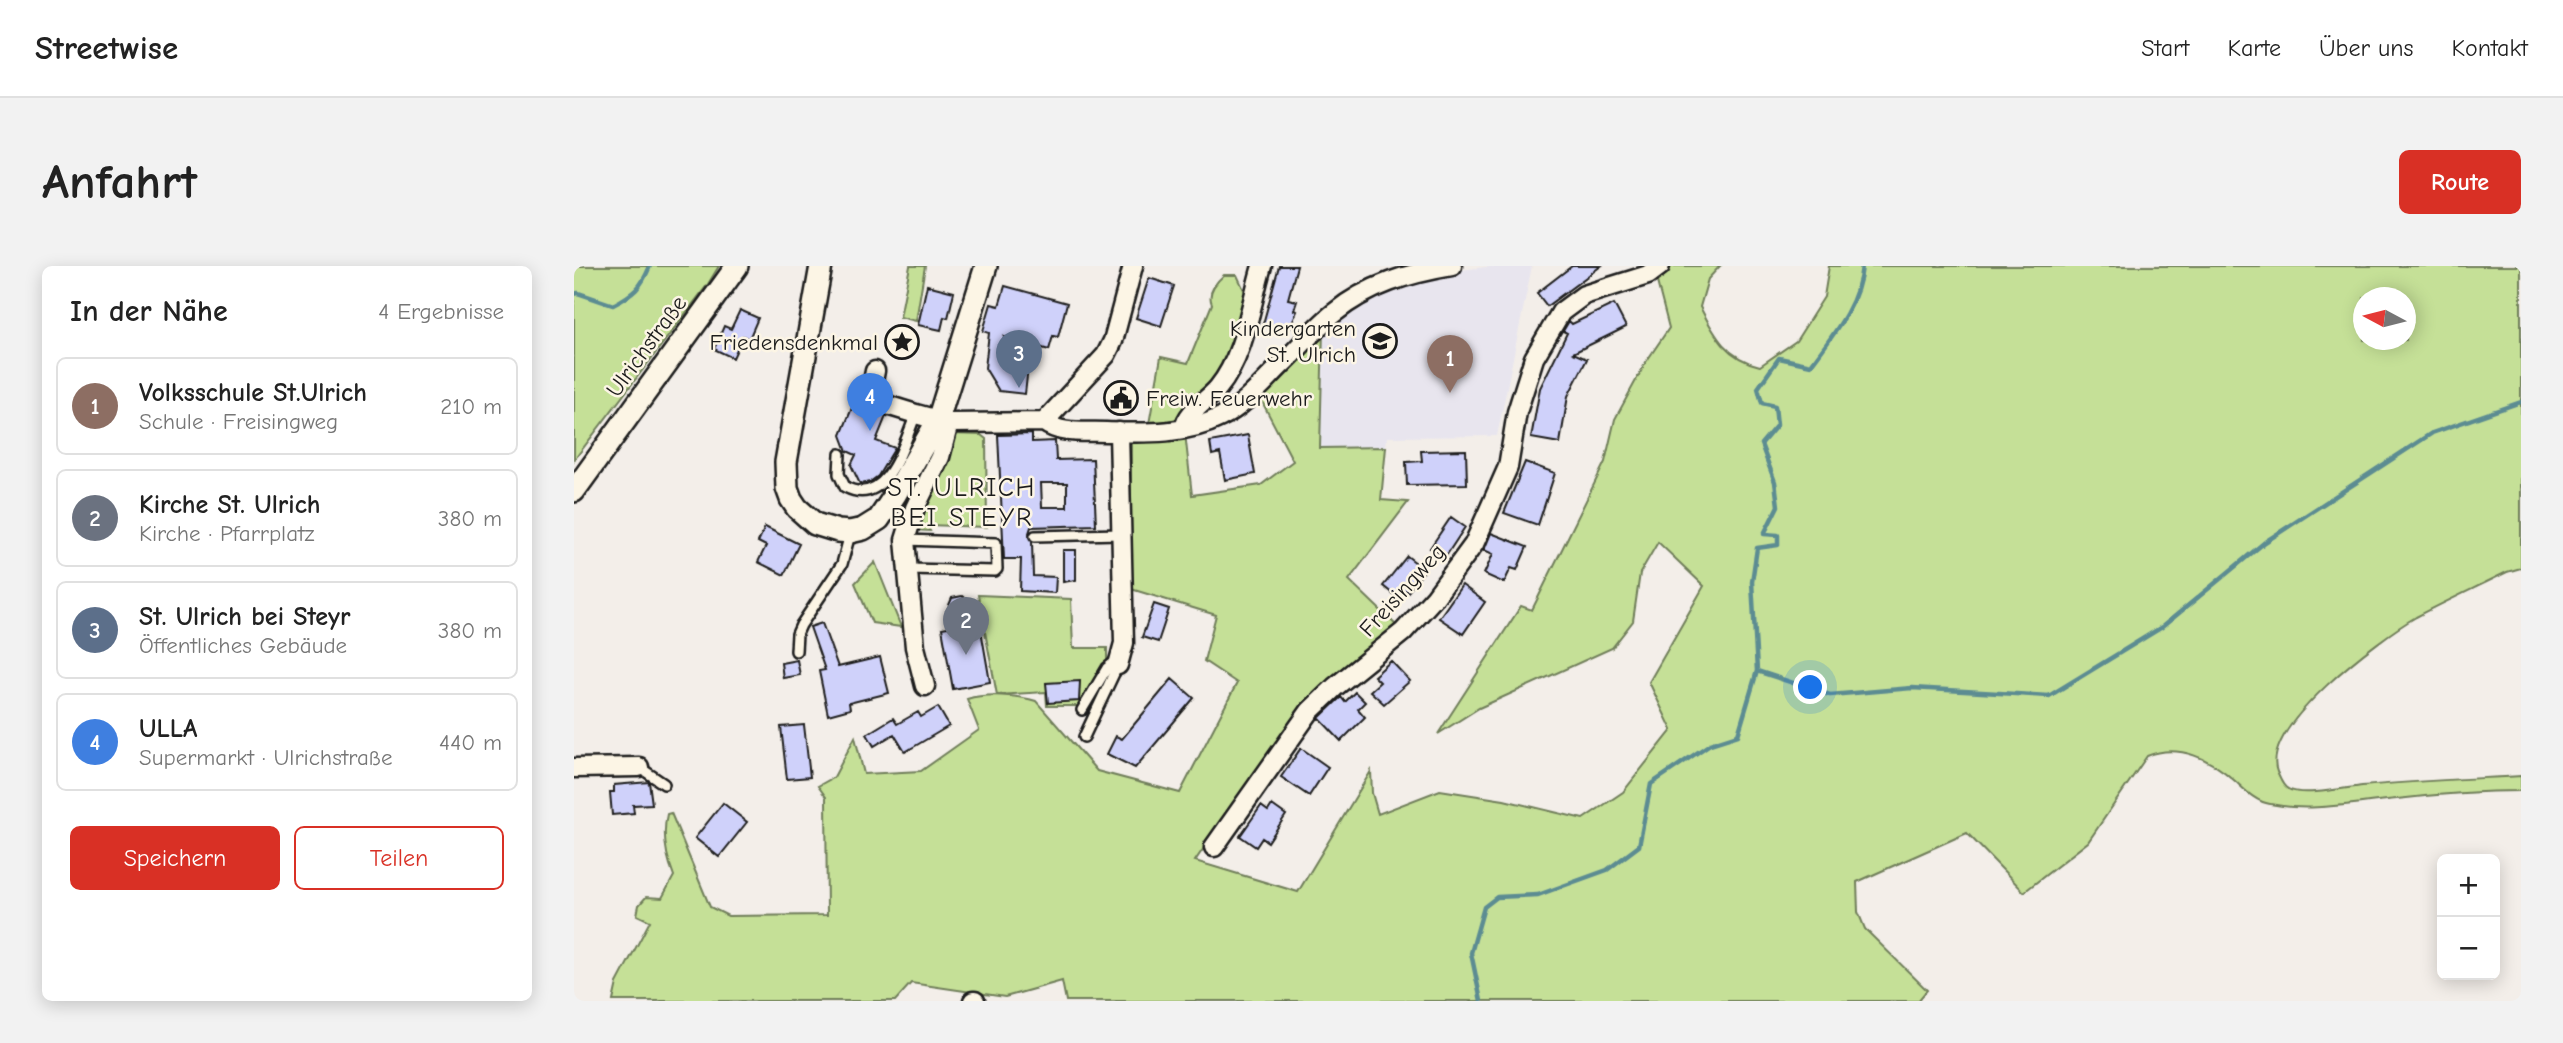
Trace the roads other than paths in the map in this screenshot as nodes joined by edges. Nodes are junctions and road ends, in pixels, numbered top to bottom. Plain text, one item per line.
1 (737, 266) edge
2 (821, 266) edge
3 (986, 266) edge
4 (1133, 266) edge
5 (1262, 266) edge
6 (1452, 266) edge
7 (1660, 266) edge
8 (875, 371) dead end
9 (916, 414) junction
10 (943, 421) junction
11 (1044, 422) junction
12 (1184, 429) junction
13 (1119, 432) junction
14 (840, 454) dead end
15 (574, 491) edge
16 (850, 532) junction
17 (1121, 534) junction
18 (1035, 536) dead end
19 (905, 540) junction
20 (906, 569) junction
21 (796, 651) dead end
22 (1118, 665) junction
23 (925, 686) dead end
24 (1082, 710) dead end
25 (1084, 737) dead end
26 (639, 767) joint
27 (574, 768) edge
28 (664, 784) dead end
29 (1214, 847) dead end

1 - 15 street, Ulrichstraße
2 - 16 street
3 - 10 street
4 - 11 street
5 - 12 street
6 - 12 street
7 - 29 street, Freisingweg
8 - 9 street
9 - 10 street
9 - 14 lane
10 - 11 street
10 - 16 street
10 - 19 street
11 - 13 street
12 - 13 street
13 - 17 street
16 - 21 lane
17 - 18 lane
17 - 22 street
19 - 20 street
19 - 20 lane
20 - 23 street
22 - 24 lane
22 - 25 lane
26 - 27 street
26 - 28 lane

